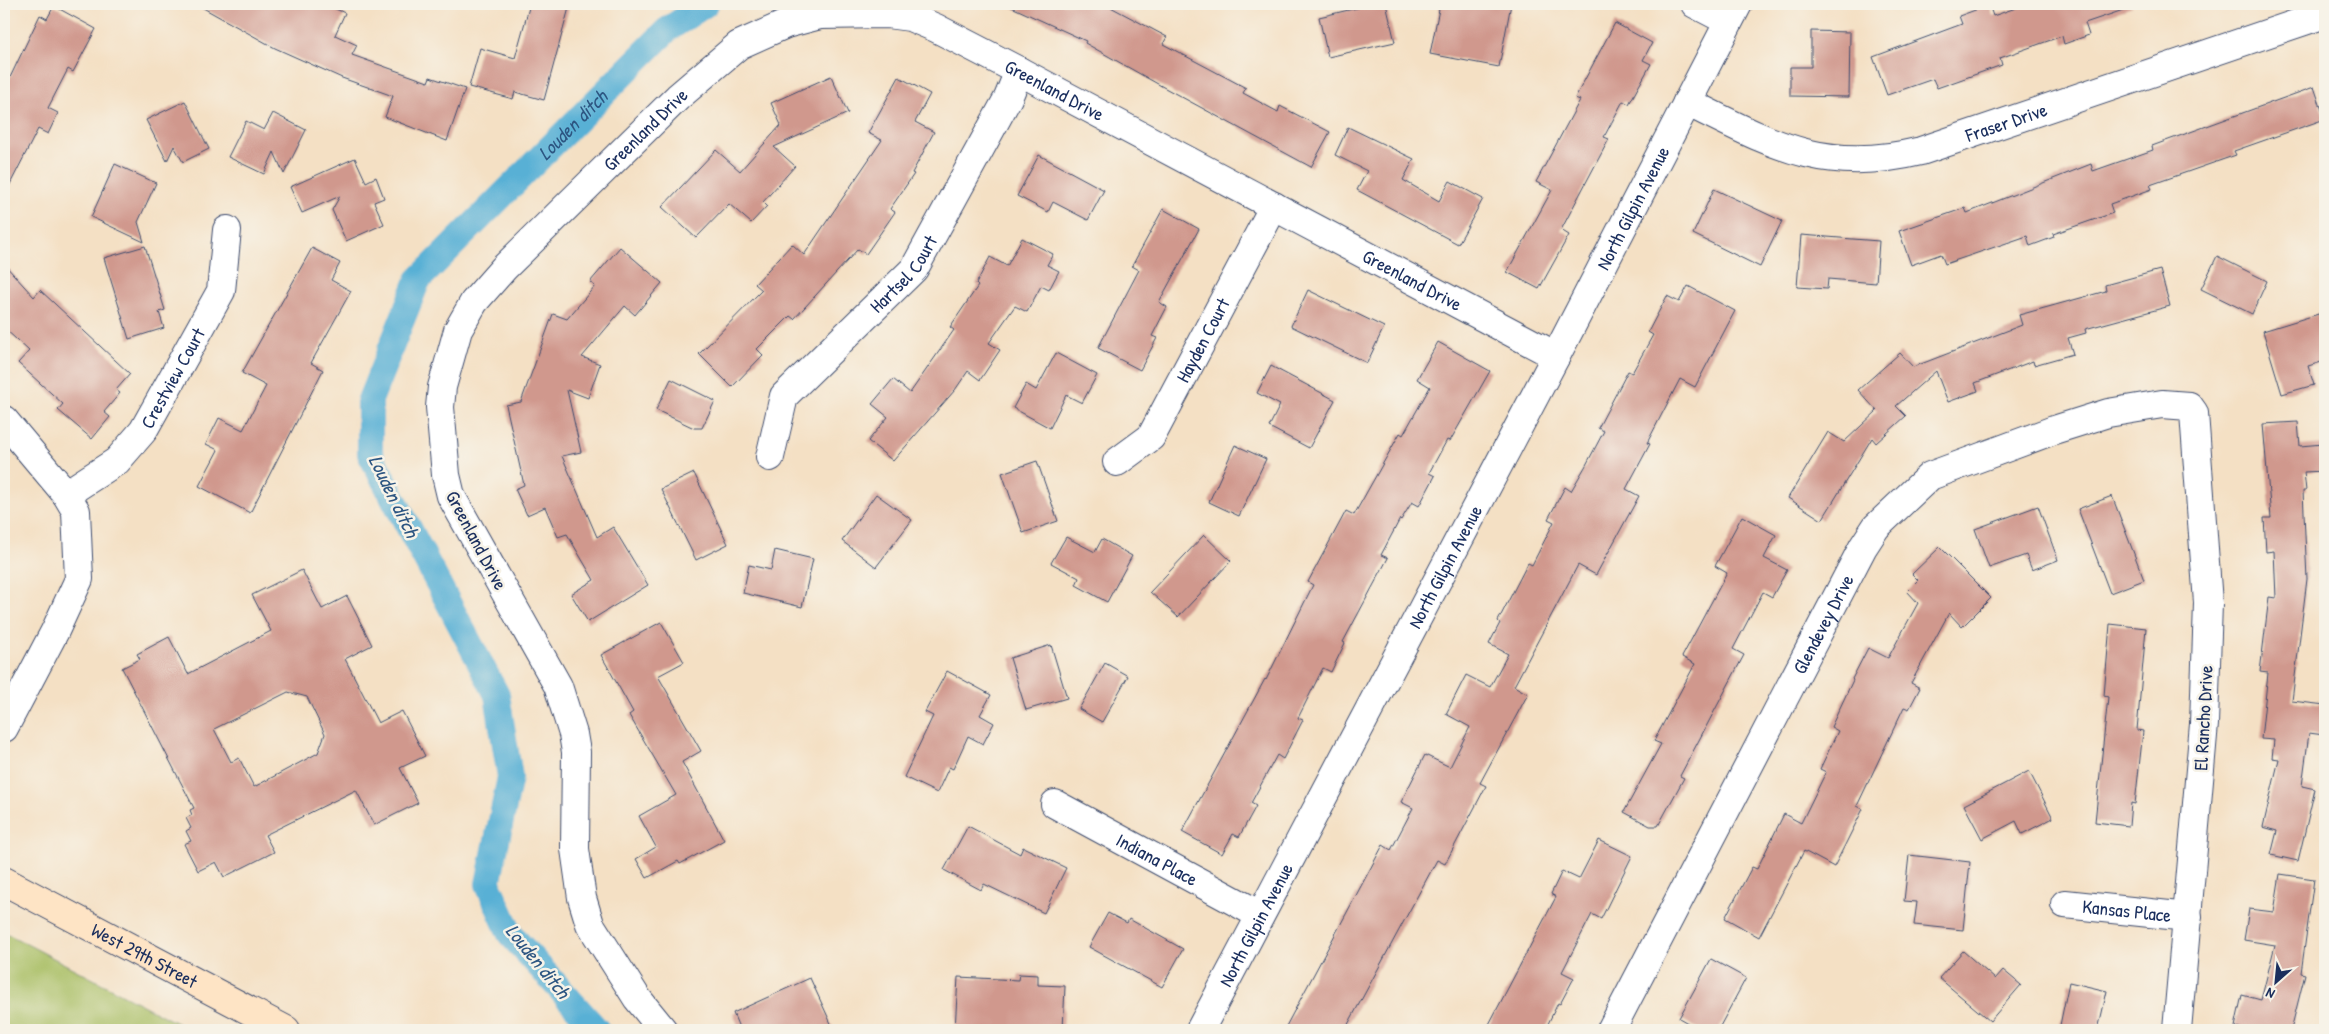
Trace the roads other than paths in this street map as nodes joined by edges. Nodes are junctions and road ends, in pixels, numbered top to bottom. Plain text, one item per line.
1 (1695, 4) edge
2 (1733, 12) edge
3 (2325, 14) edge
4 (1019, 71) junction
5 (1687, 102) junction
6 (1274, 206) junction
7 (227, 230) dead end
8 (1556, 356) junction
9 (2190, 406) joint
10 (4, 420) edge
11 (770, 457) dead end
12 (1117, 462) dead end
13 (66, 494) junction
14 (4, 728) edge
15 (1055, 804) dead end
16 (4, 881) edge
17 (2065, 904) dead end
18 (1260, 916) junction
19 (2188, 917) junction
20 (286, 1030) edge
21 (663, 1030) edge
22 (1200, 1030) edge
23 (1611, 1030) edge
24 (2177, 1030) edge

1 - 2 street
2 - 5 street, North Gilpin Avenue
3 - 5 street, Fraser Drive
4 - 6 street, Greenland Drive
4 - 11 street, Hartsel Court
4 - 21 street, Greenland Drive
5 - 8 street, North Gilpin Avenue
6 - 8 street, Greenland Drive
6 - 12 street, Hayden Court
7 - 13 street, Crestview Court
8 - 18 street, North Gilpin Avenue
9 - 19 street, El Rancho Drive
9 - 23 street, Glendevey Drive
10 - 13 street
13 - 14 street
15 - 18 street, Indiana Place
16 - 20 main road, West 29th Street
17 - 19 street, Kansas Place
18 - 22 street, North Gilpin Avenue
19 - 24 street, El Rancho Drive

